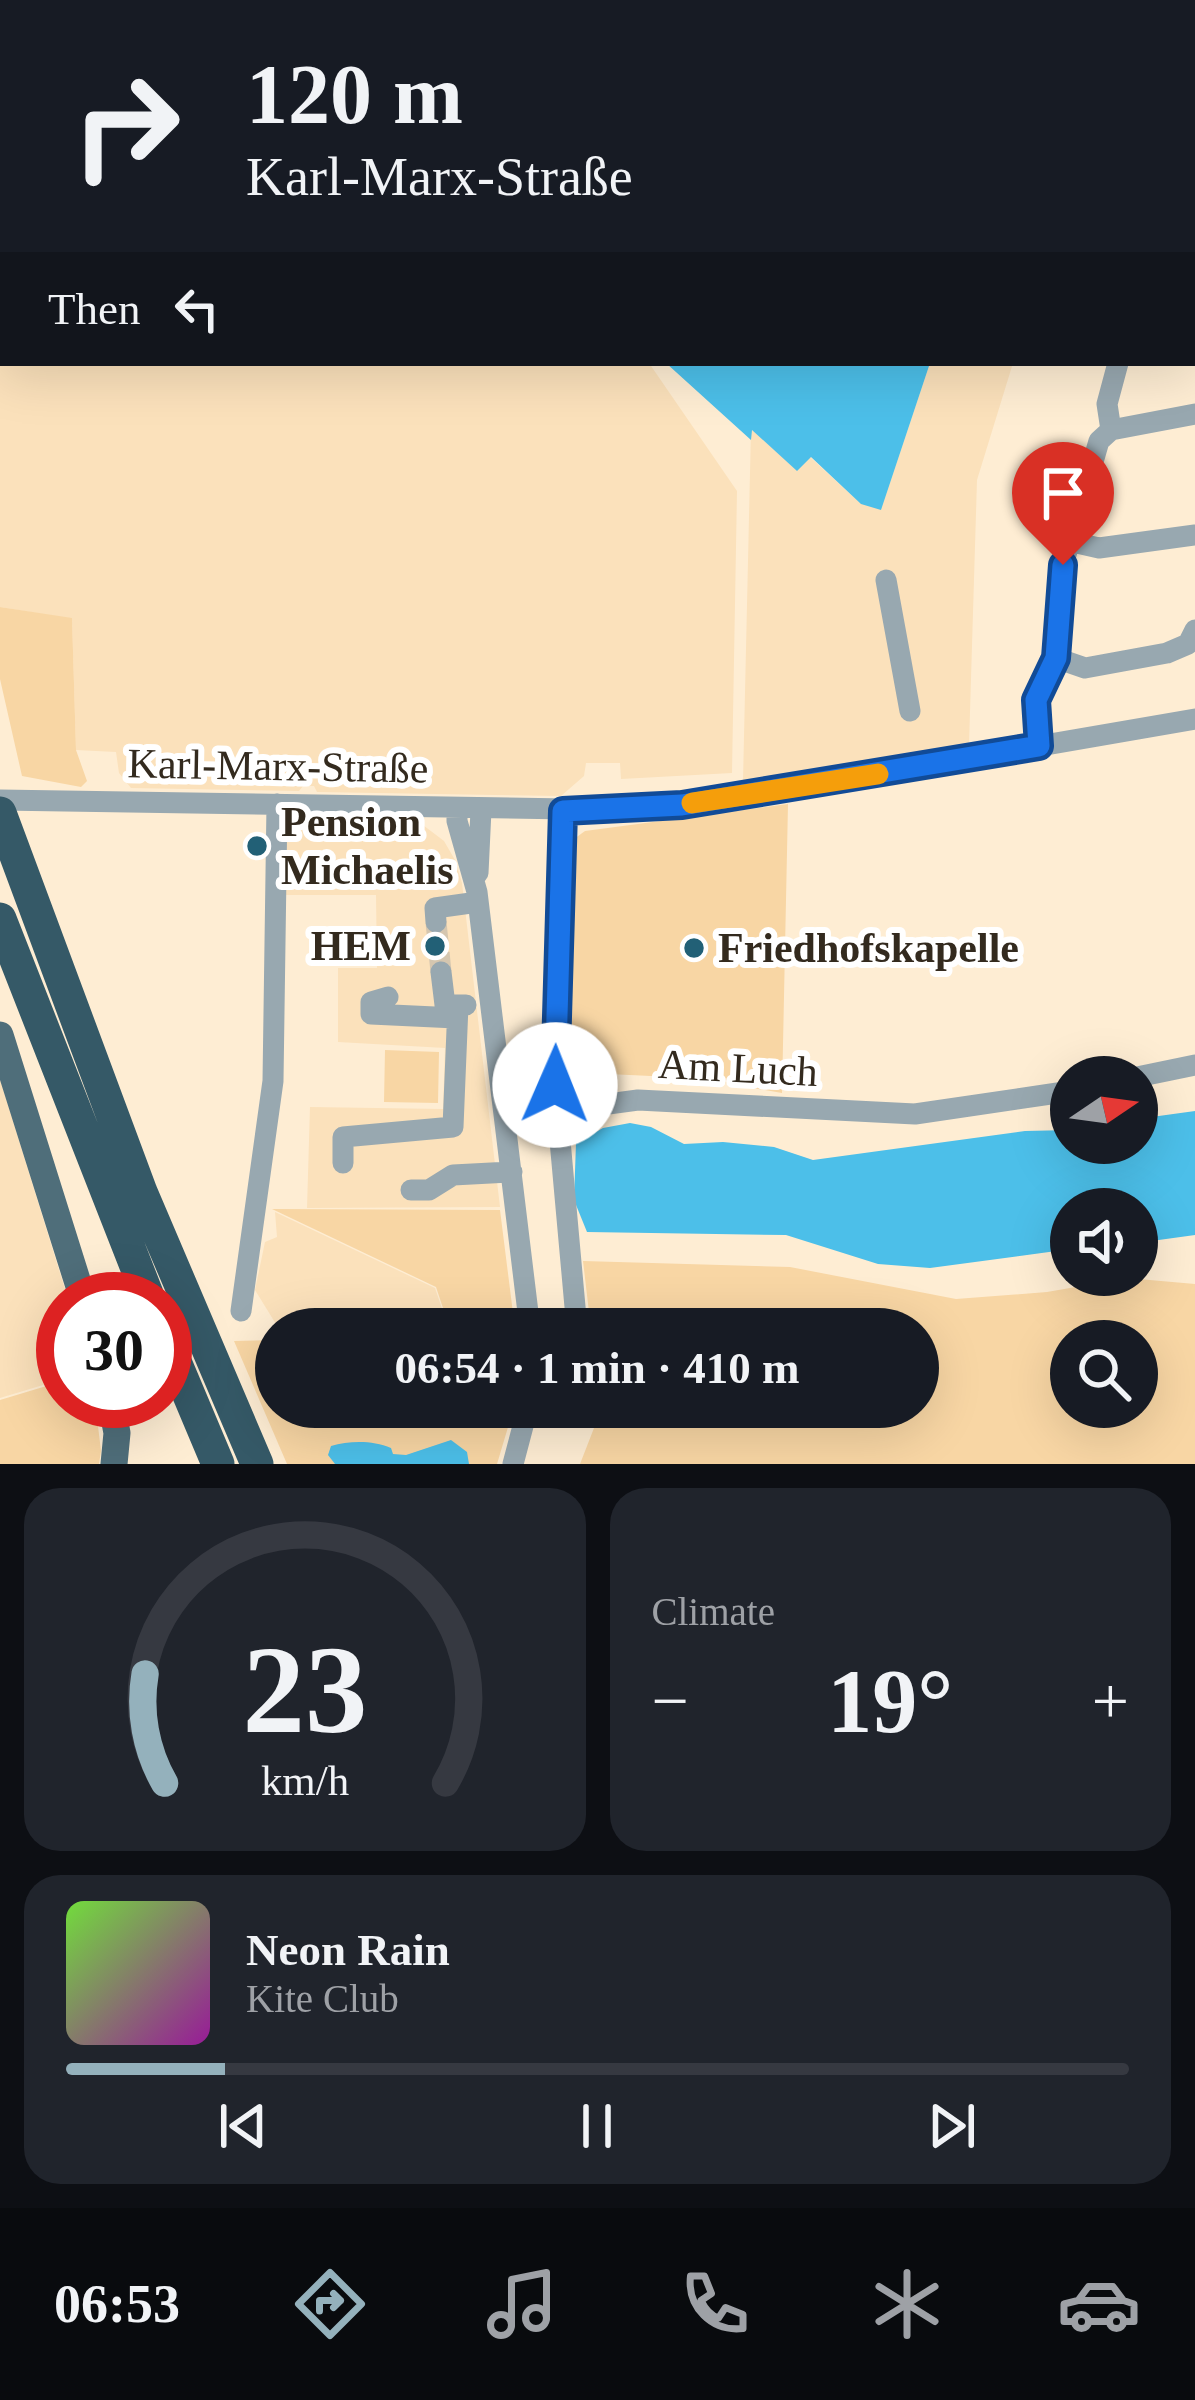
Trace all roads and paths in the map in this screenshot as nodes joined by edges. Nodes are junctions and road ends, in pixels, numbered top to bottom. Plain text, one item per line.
1 (1117, 366) edge
2 (1195, 414) edge
3 (1111, 430) junction
4 (1195, 535) edge
5 (1068, 541) junction
6 (886, 580) dead end
7 (1195, 630) edge
8 (1056, 658) junction
9 (910, 711) dead end
10 (1195, 719) edge
11 (1039, 746) junction
12 (0, 800) edge
13 (277, 804) junction
14 (458, 808) junction
15 (481, 810) junction
16 (563, 811) junction
17 (5, 828) edge
18 (477, 897) junction
19 (0, 919) edge
20 (436, 922) dead end
21 (441, 972) tunnel mouth
22 (388, 997) dead end
23 (490, 1002) junction
24 (457, 1012) junction
25 (0, 1035) edge
26 (1195, 1065) edge
27 (1158, 1073) edge
28 (1050, 1093) edge
29 (556, 1112) junction
30 (343, 1162) dead end
31 (512, 1172) junction
32 (411, 1190) dead end
33 (75, 1272) edge
34 (138, 1272) edge
35 (528, 1308) edge
36 (575, 1308) edge
37 (242, 1311) dead end
38 (192, 1402) edge
39 (116, 1428) edge
40 (523, 1428) edge
41 (114, 1464) edge
42 (218, 1464) edge
43 (257, 1464) edge
44 (513, 1464) edge

1 - 3 street
2 - 3 street
3 - 5 street
4 - 5 street
5 - 8 street
6 - 9 street
7 - 8 street
8 - 11 street
10 - 11 street, Karl-Marx-Straße
11 - 16 street, Karl-Marx-Straße
12 - 13 street, Karl-Marx-Straße
13 - 14 street, Karl-Marx-Straße
13 - 37 street
14 - 15 street, Karl-Marx-Straße
14 - 18 street
15 - 16 street, Karl-Marx-Straße
15 - 18 street
16 - 29 street
17 - 43 highway
18 - 20 street
18 - 23 street
19 - 34 highway
21 - 24 street
22 - 24 street
23 - 24 street
23 - 31 street
24 - 30 street
25 - 33 main road
26 - 27 street
28 - 29 street, Am Luch
29 - 36 street
31 - 32 street
31 - 35 street
38 - 42 highway
39 - 41 main road
40 - 44 street

